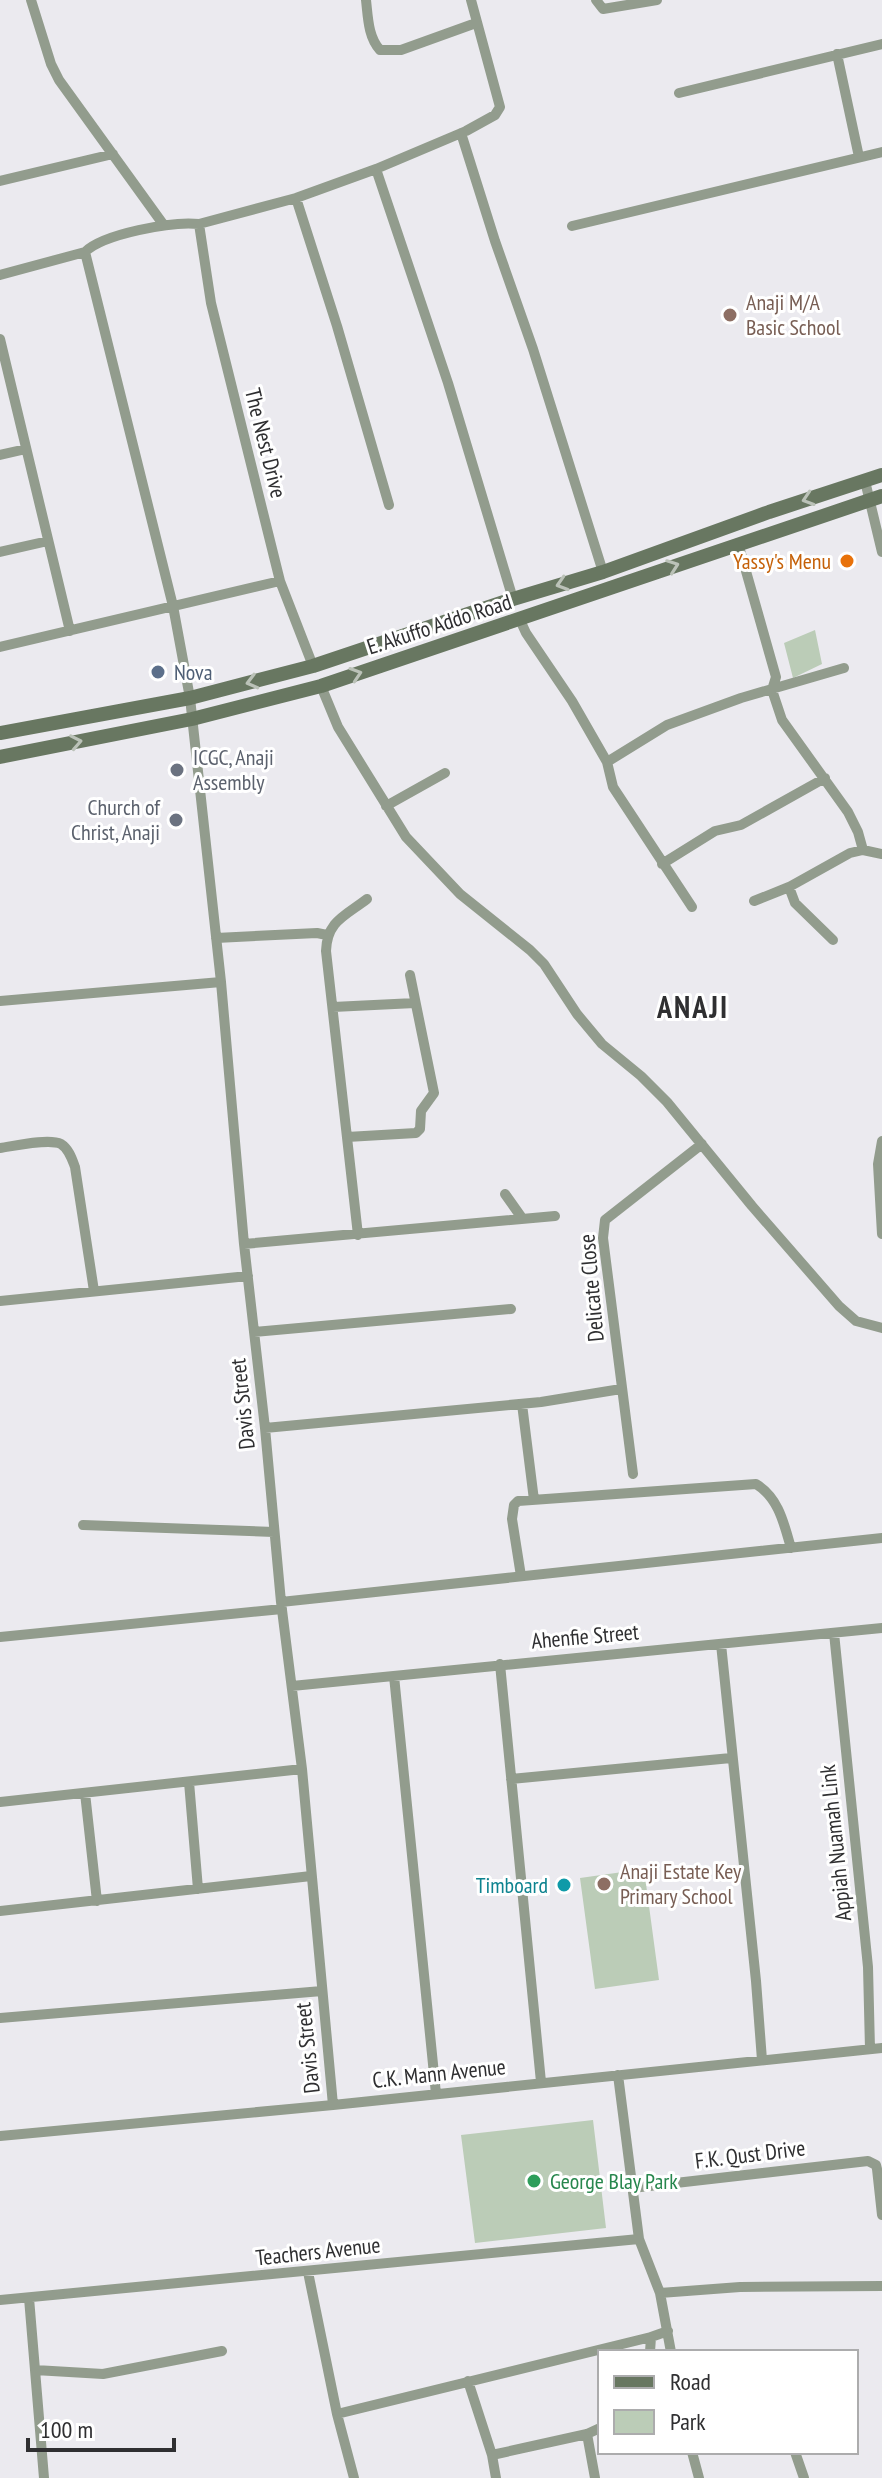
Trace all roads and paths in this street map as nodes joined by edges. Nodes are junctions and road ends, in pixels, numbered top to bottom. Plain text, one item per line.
1 (31, 0) edge
2 (366, 0) edge
3 (471, 0) edge
4 (596, 0) edge
5 (657, 0) edge
6 (476, 23) junction
7 (882, 44) edge
8 (837, 54) junction
9 (679, 93) dead end
10 (461, 133) junction
11 (882, 152) edge
12 (113, 154) junction
13 (859, 157) junction
14 (376, 169) junction
15 (0, 181) edge
16 (296, 198) junction
17 (163, 224) junction
18 (199, 224) junction
19 (572, 226) dead end
20 (85, 252) junction
21 (0, 275) edge
22 (0, 339) edge
23 (2, 355) edge
24 (26, 449) junction
25 (0, 455) edge
26 (882, 475) edge
27 (865, 481) junction
28 (875, 498) edge
29 (389, 505) dead end
30 (48, 541) junction
31 (738, 543) junction
32 (0, 552) edge
33 (882, 552) edge
34 (603, 572) junction
35 (280, 581) junction
36 (513, 599) junction
37 (173, 606) junction
38 (520, 620) junction
39 (70, 631) junction
40 (0, 647) edge
41 (313, 666) junction
42 (844, 668) dead end
43 (321, 686) junction
44 (772, 690) junction
45 (190, 698) junction
46 (192, 719) junction
47 (0, 733) edge
48 (0, 757) edge
49 (607, 762) junction
50 (445, 773) dead end
51 (825, 778) junction
52 (386, 806) junction
53 (863, 850) junction
54 (882, 854) edge
55 (662, 864) junction
56 (789, 887) junction
57 (367, 899) dead end
58 (754, 901) dead end
59 (692, 907) dead end
60 (327, 935) junction
61 (216, 938) junction
62 (833, 940) dead end
63 (410, 975) dead end
64 (221, 982) junction
65 (0, 1001) edge
66 (415, 1003) junction
67 (333, 1007) junction
68 (347, 1137) junction
69 (882, 1141) edge
70 (702, 1144) junction
71 (0, 1148) edge
72 (505, 1194) dead end
73 (555, 1216) dead end
74 (522, 1218) junction
75 (882, 1234) edge
76 (358, 1235) junction
77 (244, 1244) junction
78 (248, 1276) junction
79 (94, 1291) junction
80 (0, 1301) edge
81 (511, 1309) dead end
82 (882, 1328) edge
83 (254, 1332) junction
84 (621, 1389) junction
85 (522, 1404) junction
86 (265, 1428) junction
87 (633, 1474) dead end
88 (534, 1500) junction
89 (83, 1525) dead end
90 (274, 1532) junction
91 (882, 1538) edge
92 (791, 1548) junction
93 (521, 1576) junction
94 (281, 1606) junction
95 (882, 1628) edge
96 (834, 1633) junction
97 (0, 1637) edge
98 (721, 1644) junction
99 (500, 1664) junction
100 (394, 1676) junction
101 (292, 1686) junction
102 (731, 1758) junction
103 (302, 1769) junction
104 (511, 1779) junction
105 (189, 1782) junction
106 (85, 1793) junction
107 (0, 1802) edge
108 (311, 1876) junction
109 (198, 1889) junction
110 (97, 1901) junction
111 (0, 1911) edge
112 (322, 1991) junction
113 (0, 2018) edge
114 (876, 2048) edge
115 (762, 2060) junction
116 (618, 2075) junction
117 (541, 2082) junction
118 (436, 2094) junction
119 (333, 2105) junction
120 (0, 2136) edge
121 (632, 2188) junction
122 (882, 2215) edge
123 (639, 2239) junction
124 (308, 2272) junction
125 (882, 2286) edge
126 (660, 2293) junction
127 (29, 2298) junction
128 (0, 2300) edge
129 (668, 2331) junction
130 (651, 2337) junction
131 (650, 2350) edge
132 (671, 2350) edge
133 (222, 2351) dead end
134 (35, 2370) junction
135 (468, 2381) junction
136 (337, 2414) junction
137 (598, 2429) edge
138 (587, 2434) junction
139 (693, 2454) edge
140 (796, 2454) edge
141 (492, 2455) junction
142 (44, 2478) edge
143 (354, 2478) edge
144 (496, 2478) edge
145 (595, 2478) edge
146 (699, 2478) edge
147 (804, 2478) edge

1 - 12 street
2 - 6 street
3 - 6 street
4 - 5 street
6 - 10 street
7 - 8 street
8 - 9 street
8 - 13 street
10 - 14 street
10 - 34 street
11 - 13 street
12 - 15 street
12 - 17 street
13 - 19 street
14 - 16 street
14 - 36 street
16 - 18 street
16 - 29 street
17 - 18 street
17 - 20 street
18 - 35 street, The Nest Drive
20 - 21 street
20 - 37 street, Davis Street
22 - 23 street
23 - 24 street
24 - 25 street
24 - 30 street
26 - 27 main road, E. Akuffo Addo Road
27 - 28 street
27 -> 34 main road, E. Akuffo Addo Road
28 - 31 main road, E. Akuffo Addo Road
28 - 33 street
30 - 32 street
30 - 39 street
38 -> 31 main road, E. Akuffo Addo Road
31 - 44 street
34 -> 36 main road, E. Akuffo Addo Road
35 - 37 street
35 - 41 street, The Nest Drive
36 - 41 main road, E. Akuffo Addo Road
37 - 39 street
37 - 45 street, Davis Street
43 -> 38 main road, E. Akuffo Addo Road
38 - 49 street
39 - 40 street
41 -> 45 main road, E. Akuffo Addo Road
42 - 44 street
43 - 46 main road, E. Akuffo Addo Road
43 - 52 street
44 - 49 street
44 - 51 street
45 - 46 street, Davis Street
45 - 47 main road, E. Akuffo Addo Road
48 -> 46 main road, E. Akuffo Addo Road
46 - 61 street, Davis Street
49 - 55 street
50 - 52 street
51 - 53 street
51 - 55 street
52 - 70 street
53 - 54 street
53 - 56 street
55 - 59 street
56 - 58 street
56 - 62 street
57 - 60 street
60 - 61 street
60 - 67 street
61 - 64 street, Davis Street
63 - 66 street
64 - 65 street
64 - 77 street, Davis Street
66 - 67 street
66 - 68 street
67 - 68 street
68 - 76 street
69 - 75 street
70 - 82 street
70 - 84 street, Delicate Close
71 - 79 street
72 - 74 street
73 - 74 street
74 - 76 street
76 - 77 street
77 - 78 street, Davis Street
78 - 79 street
78 - 83 street, Davis Street
79 - 80 street
81 - 83 street
83 - 86 street, Davis Street
84 - 85 street
84 - 87 street, Delicate Close
85 - 86 street
85 - 88 street
86 - 90 street, Davis Street
88 - 92 street
88 - 93 street
89 - 90 street
90 - 94 street, Davis Street
91 - 92 street
92 - 93 street
93 - 94 street
94 - 97 street
94 - 101 street, Davis Street
95 - 96 street, Ahenfie Street
96 - 98 street, Ahenfie Street
96 - 114 street, Appiah Nuamah Link
98 - 99 street, Ahenfie Street
98 - 102 street
99 - 100 street, Ahenfie Street
99 - 104 street
100 - 101 street, Ahenfie Street
100 - 118 street
101 - 103 street, Davis Street
102 - 104 street
102 - 115 street
103 - 105 street
103 - 108 street, Davis Street
104 - 117 street
105 - 106 street
105 - 109 street
106 - 107 street
106 - 110 street
108 - 109 street
108 - 112 street, Davis Street
109 - 110 street
110 - 111 street
112 - 113 street
112 - 119 street, Davis Street
114 - 115 street, C.K. Mann Avenue
115 - 116 street, C.K. Mann Avenue
116 - 117 street, C.K. Mann Avenue
116 - 121 street
117 - 118 street, C.K. Mann Avenue
118 - 119 street, C.K. Mann Avenue
119 - 120 street, C.K. Mann Avenue
121 - 122 street, F.K. Qust Drive
121 - 123 street
123 - 124 street, Teachers Avenue
123 - 126 street
124 - 127 street, Teachers Avenue
124 - 136 street
125 - 126 street
126 - 129 street
127 - 128 street, Teachers Avenue
127 - 134 street
129 - 130 street
129 - 132 street
130 - 131 street
130 - 135 street
133 - 134 street
134 - 142 street
135 - 136 street
135 - 141 street
136 - 143 street
137 - 138 street
138 - 141 street
138 - 145 street
139 - 146 street
140 - 147 street
141 - 144 street

